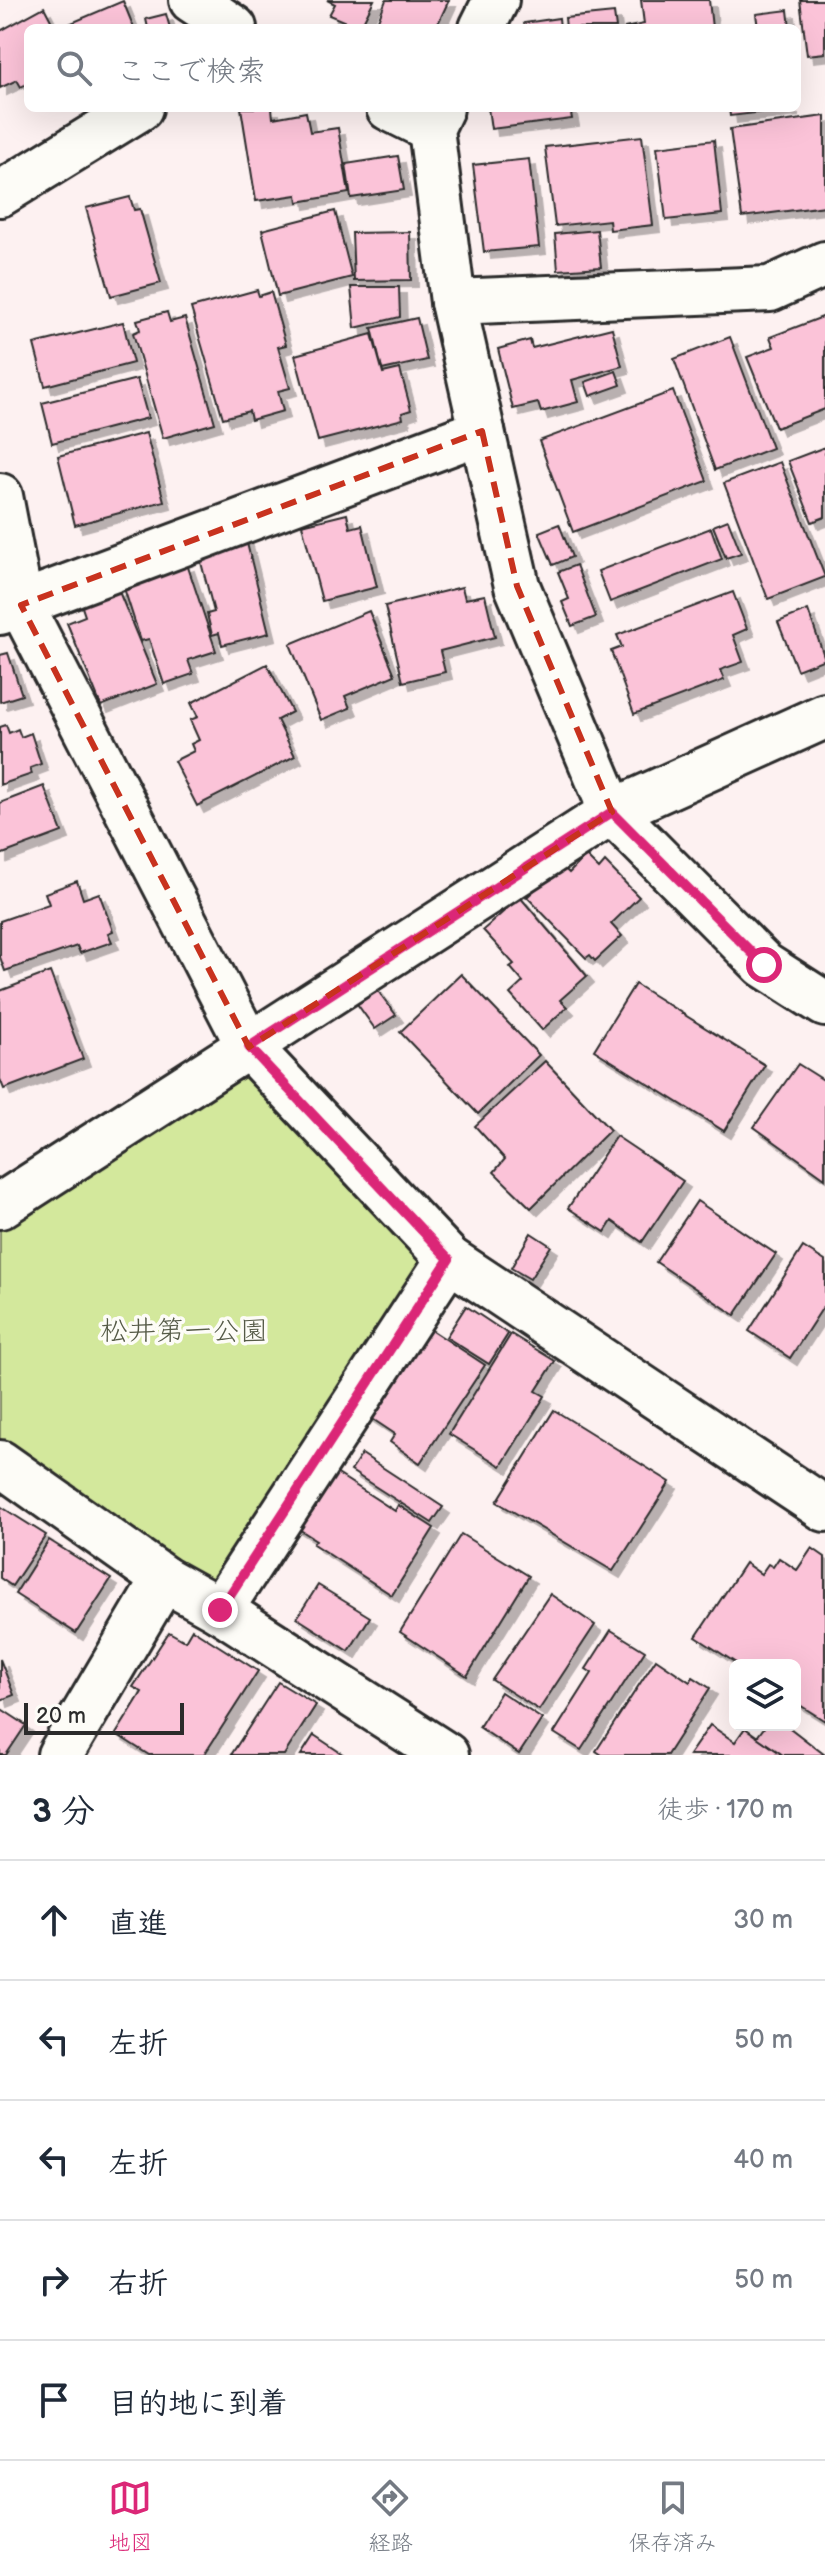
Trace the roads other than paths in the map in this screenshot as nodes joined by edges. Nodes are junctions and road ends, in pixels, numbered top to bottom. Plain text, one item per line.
1 (192, 0) edge
2 (496, 0) edge
3 (228, 24) edge
4 (484, 24) edge
5 (133, 112) edge
6 (408, 112) edge
7 (436, 118) edge
8 (0, 194) edge
9 (825, 264) edge
10 (453, 302) junction
11 (482, 431) junction
12 (0, 496) edge
13 (11, 608) edge
14 (825, 716) edge
15 (612, 812) junction
16 (825, 1004) edge
17 (249, 1047) junction
18 (0, 1206) edge
19 (449, 1259) junction
20 (0, 1463) edge
21 (825, 1509) edge
22 (164, 1579) junction
23 (220, 1610) junction
24 (60, 1755) edge
25 (446, 1755) edge

1 - 3 street
2 - 4 street
5 - 8 street
6 - 7 street
7 - 10 street
9 - 10 street
10 - 11 street
11 - 13 street
11 - 15 street
12 - 13 street
13 - 17 street
14 - 15 street
15 - 16 street
15 - 17 street
17 - 18 street
17 - 19 street
19 - 21 street
19 - 23 street
20 - 22 street
22 - 23 street
22 - 24 street
23 - 25 street

